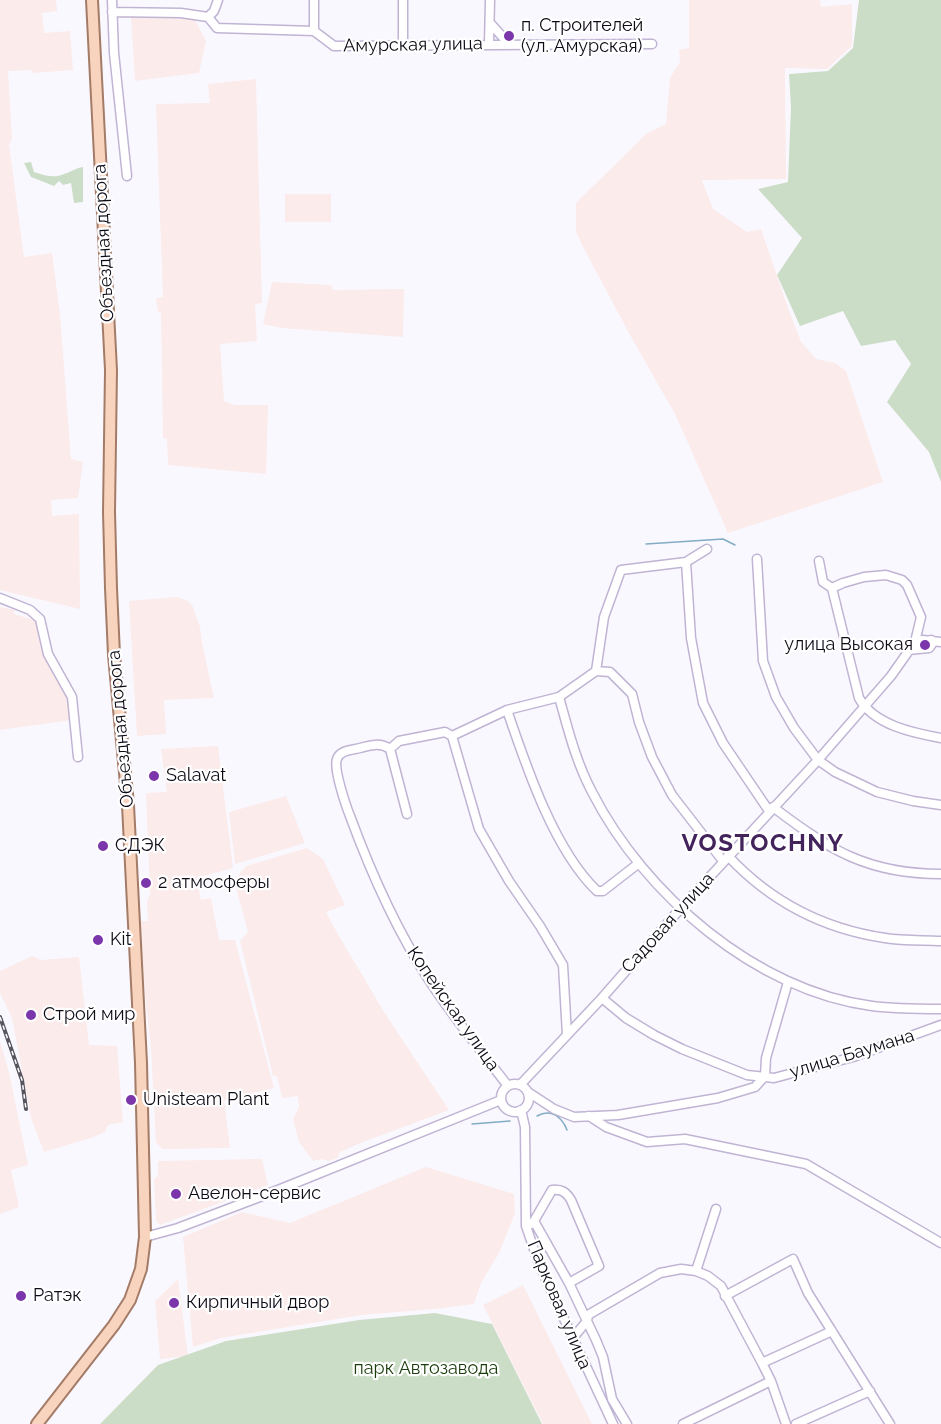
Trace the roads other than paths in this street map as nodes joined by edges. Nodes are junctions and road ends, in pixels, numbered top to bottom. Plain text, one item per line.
1 (92, 0) edge
2 (112, 0) edge
3 (219, 0) edge
4 (314, 0) edge
5 (403, 0) edge
6 (490, 0) edge
7 (112, 12) junction
8 (208, 17) junction
9 (490, 23) junction
10 (314, 32) junction
11 (403, 44) junction
12 (489, 44) junction
13 (509, 44) junction
14 (652, 44) dead end
15 (127, 176) dead end
16 (707, 549) dead end
17 (757, 559) dead end
18 (819, 561) dead end
19 (686, 562) junction
20 (832, 588) junction
21 (0, 598) edge
22 (931, 640) junction
23 (915, 642) junction
24 (941, 642) edge
25 (908, 650) junction
26 (596, 671) junction
27 (559, 697) junction
28 (863, 707) junction
29 (507, 710) junction
30 (452, 736) junction
31 (941, 738) edge
32 (390, 749) junction
33 (78, 757) dead end
34 (818, 760) junction
35 (941, 805) edge
36 (771, 809) junction
37 (407, 814) dead end
38 (726, 859) junction
39 (639, 863) junction
40 (941, 874) edge
41 (680, 909) junction
42 (941, 941) edge
43 (788, 982) junction
44 (602, 998) junction
45 (941, 1009) edge
46 (941, 1025) edge
47 (567, 1035) junction
48 (765, 1076) junction
49 (520, 1084) junction
50 (508, 1086) junction
51 (528, 1092) junction
52 (501, 1100) junction
53 (521, 1110) junction
54 (589, 1116) junction
55 (717, 1209) dead end
56 (145, 1237) junction
57 (941, 1243) edge
58 (696, 1271) junction
59 (569, 1283) junction
60 (725, 1296) junction
61 (587, 1321) junction
62 (832, 1330) junction
63 (572, 1339) junction
64 (762, 1363) junction
65 (771, 1381) junction
66 (870, 1391) junction
67 (619, 1413) junction
68 (612, 1422) edge
69 (37, 1424) edge
70 (627, 1424) edge
71 (683, 1424) edge
72 (786, 1424) edge
73 (796, 1424) edge
74 (890, 1424) edge

1 - 56 main road, Объездная дорога
2 - 7 street
3 - 8 street
4 - 10 street
5 - 11 street
6 - 9 street
7 - 8 street, Амурская улица
7 - 15 street
8 - 10 street, Амурская улица
9 - 12 street
9 - 13 street
10 - 11 street, Амурская улица
11 - 12 street, Амурская улица
12 - 13 street, Амурская улица
13 - 14 street, Амурская улица
16 - 19 street
17 - 34 street
18 - 20 street
19 - 26 street
19 - 36 street
20 - 23 street
20 - 28 street
21 - 33 street
22 - 23 street
22 - 24 street
22 - 25 street
23 - 25 street, Садовая улица
25 - 28 street, Садовая улица
26 - 27 street
26 - 38 street
27 - 29 street
27 - 39 street
28 - 31 street
28 - 34 street, Садовая улица
29 - 30 street
29 - 39 street
30 - 32 street
30 - 47 street
32 - 37 street
32 - 50 street, Копейская улица
34 - 35 street
34 - 36 street, Садовая улица
36 - 38 street, Садовая улица
36 - 40 street
38 - 41 street, Садовая улица
38 - 42 street
39 - 41 street
41 - 43 street
41 - 44 street, Садовая улица
43 - 45 street
43 - 48 street
44 - 47 street, Садовая улица
44 - 48 street, улица Баумана
46 - 48 street, улица Баумана
47 - 49 street, Садовая улица
48 - 54 street
49 - 50 street
49 - 51 street
50 - 52 street
51 - 53 street
51 - 54 street
52 - 53 street
52 - 56 street
53 - 63 street, Парковая улица
54 - 57 street
55 - 58 street
56 - 69 main road, Объездная дорога
58 - 60 street
58 - 61 street
59 - 59 street
59 - 61 street
60 - 62 street
60 - 64 street
61 - 63 street
61 - 67 street
62 - 64 street
62 - 66 street
63 - 68 street, Парковая улица
64 - 65 street
65 - 71 street
65 - 72 street
66 - 73 street
66 - 74 street
67 - 68 street
67 - 70 street

